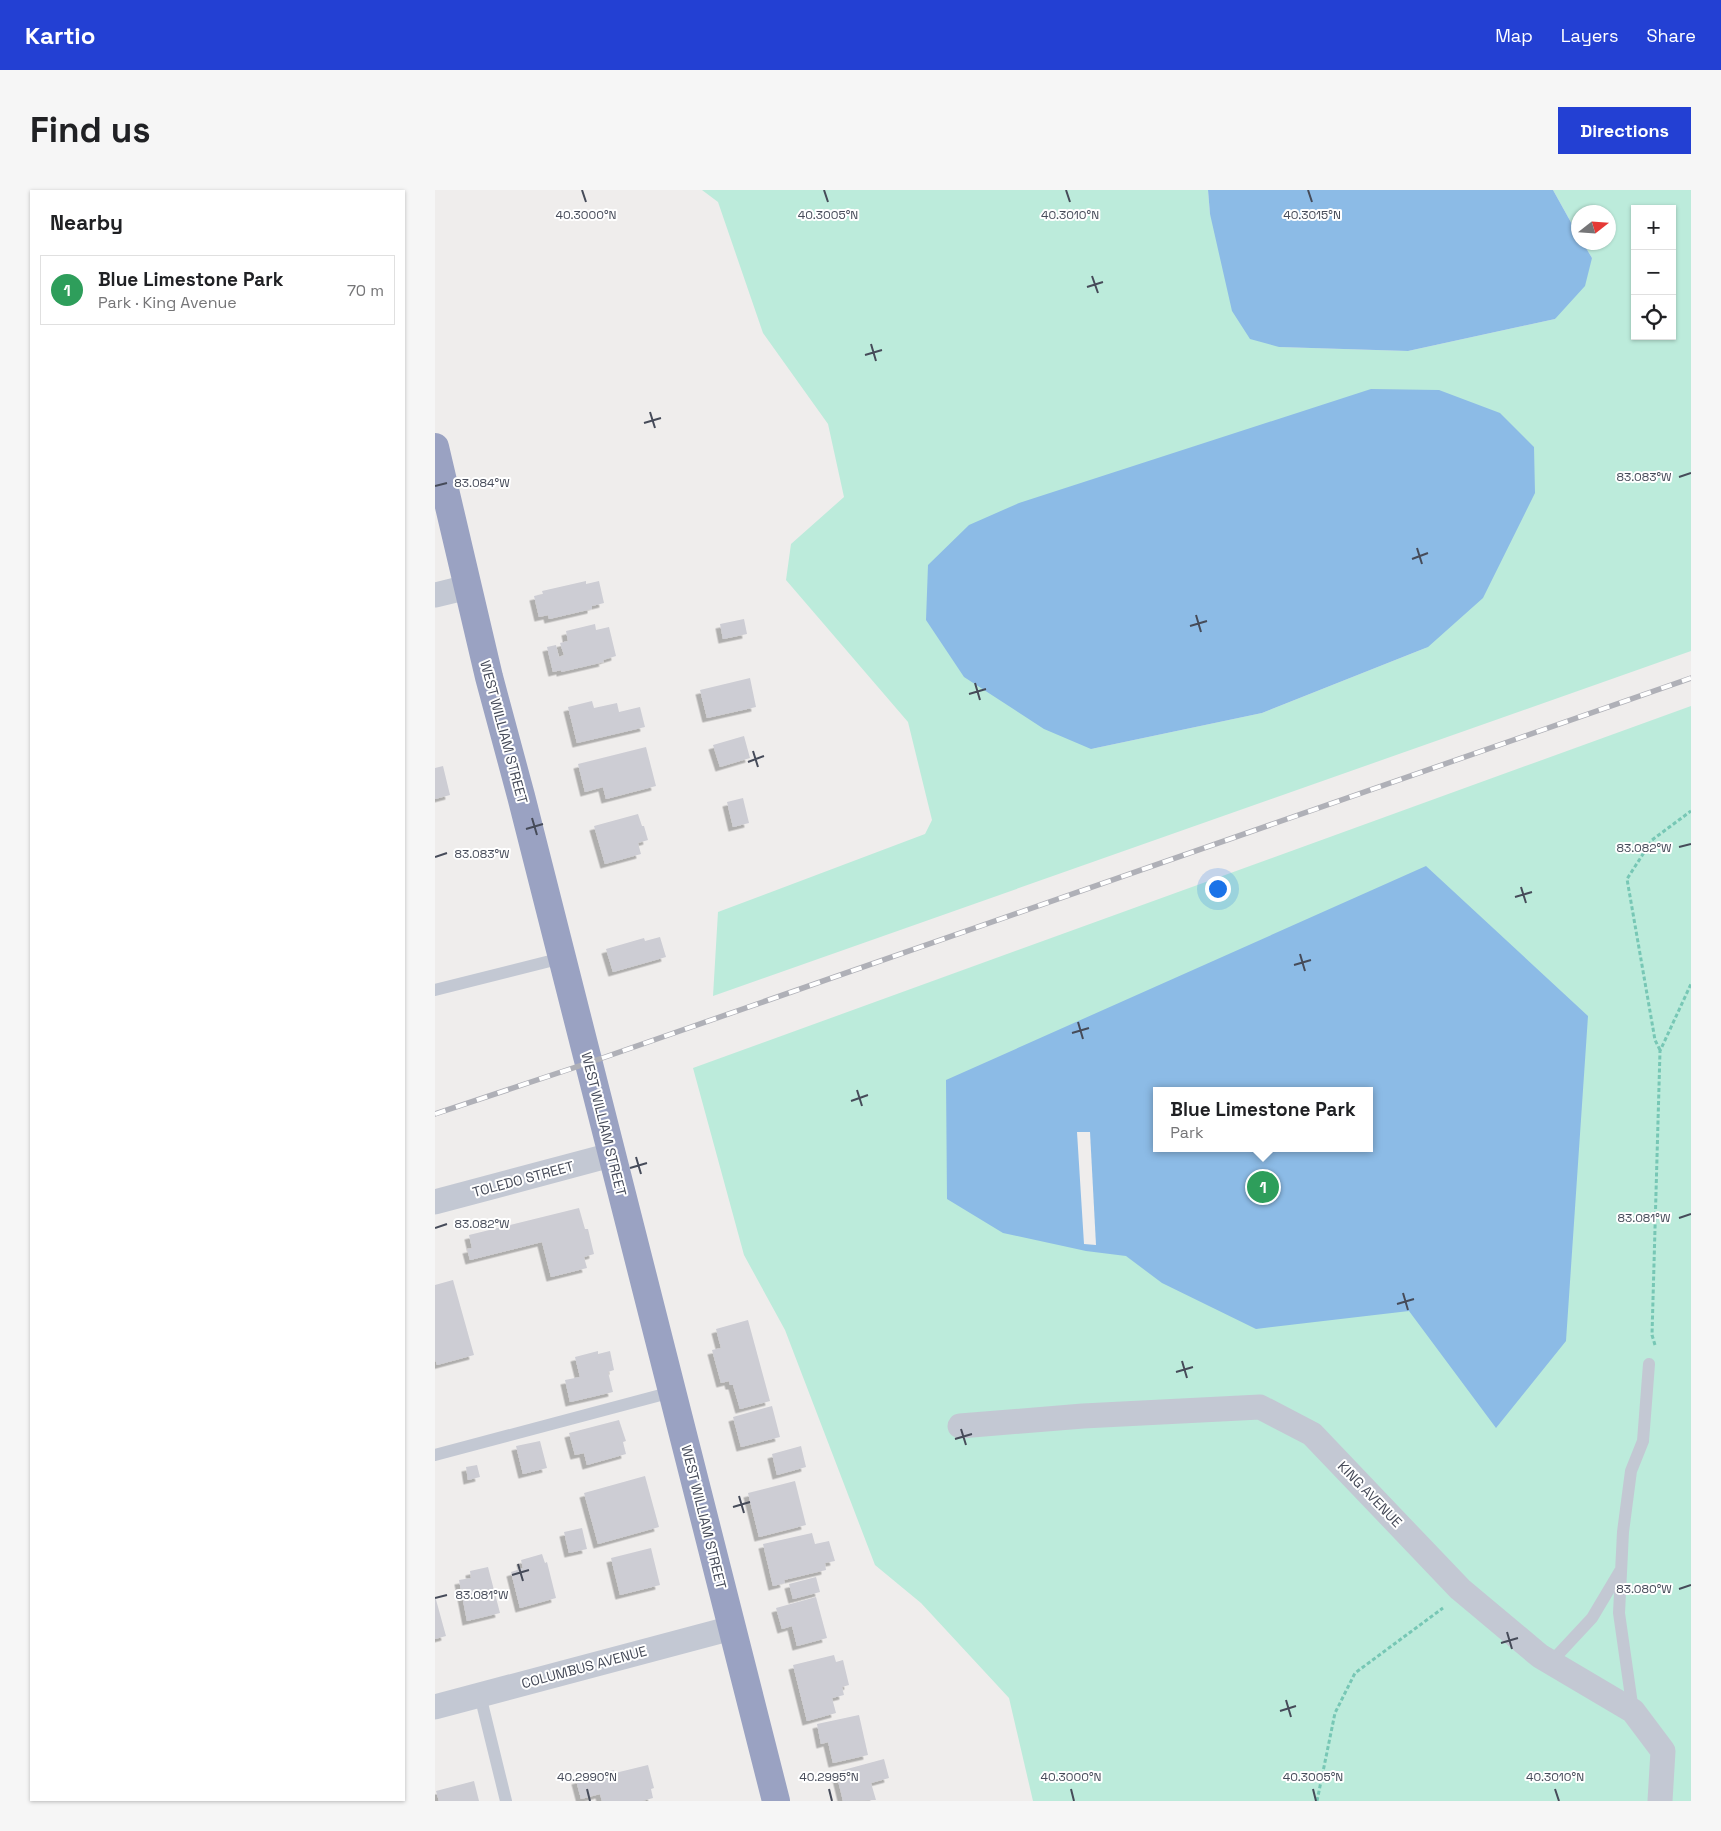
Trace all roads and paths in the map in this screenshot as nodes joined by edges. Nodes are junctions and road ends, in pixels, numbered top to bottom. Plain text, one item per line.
1 (435, 447) edge
2 (468, 586) junction
3 (435, 595) edge
4 (1691, 811) edge
5 (562, 958) junction
6 (1691, 984) edge
7 (435, 990) edge
8 (1660, 1051) junction
9 (611, 1155) junction
10 (435, 1202) edge
11 (1649, 1364) joint
12 (671, 1392) junction
13 (960, 1426) dead end
14 (435, 1455) edge
15 (1621, 1570) junction
16 (1464, 1592) junction
17 (732, 1628) junction
18 (1551, 1662) junction
19 (480, 1695) junction
20 (435, 1706) edge
21 (1633, 1711) junction
22 (507, 1801) edge
23 (776, 1801) edge
24 (1317, 1801) edge
25 (1660, 1801) edge

1 - 2 highway, WEST WILLIAM STREET
2 - 3 street
2 - 5 highway, WEST WILLIAM STREET
4 - 8 path
5 - 7 lane
5 - 9 highway, WEST WILLIAM STREET
6 - 8 path
8 - 11 path
9 - 10 street, TOLEDO STREET
9 - 12 highway, WEST WILLIAM STREET
11 - 15 lane
12 - 14 lane
12 - 17 highway, WEST WILLIAM STREET
13 - 16 street, KING AVENUE
15 - 18 lane
15 - 21 lane
16 - 18 street, KING AVENUE
16 - 24 path
17 - 19 street, COLUMBUS AVENUE
17 - 23 highway, WEST WILLIAM STREET
18 - 21 street, KING AVENUE
19 - 20 street, COLUMBUS AVENUE
19 - 22 lane
21 - 25 street, KING AVENUE

